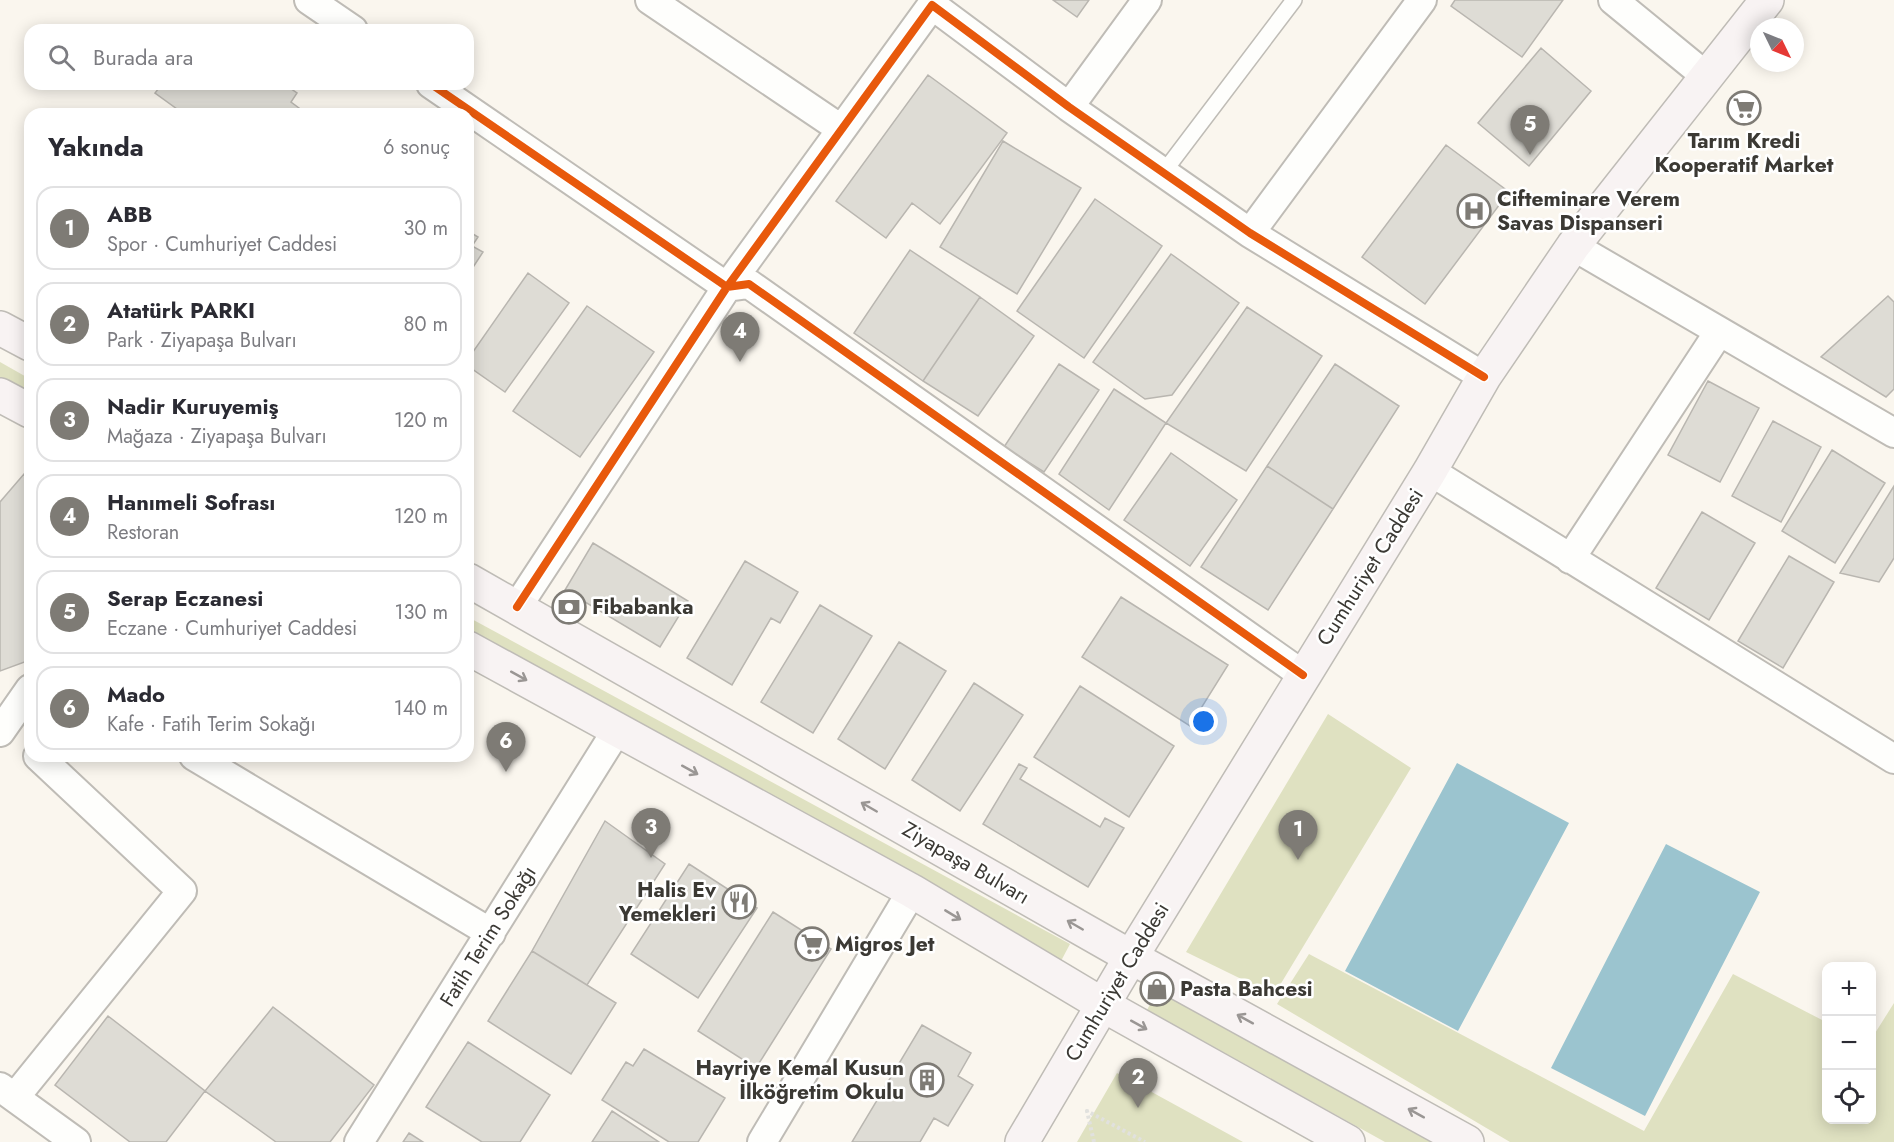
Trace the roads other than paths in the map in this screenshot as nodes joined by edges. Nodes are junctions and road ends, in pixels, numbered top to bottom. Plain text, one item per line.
1 (309, 0) edge
2 (650, 0) edge
3 (1148, 0) edge
4 (1294, 0) edge
5 (1422, 0) edge
6 (1613, 0) edge
7 (929, 3) edge
8 (1764, 5) edge
9 (344, 24) edge
10 (1707, 76) junction
11 (440, 90) edge
12 (1069, 107) junction
13 (466, 108) edge
14 (474, 113) edge
15 (841, 129) junction
16 (1163, 173) junction
17 (1250, 233) junction
18 (1573, 246) junction
19 (727, 287) junction
20 (0, 328) edge
21 (1719, 332) junction
22 (24, 341) edge
23 (1484, 377) junction
24 (0, 395) edge
25 (24, 408) edge
26 (1894, 433) edge
27 (1430, 471) junction
28 (1570, 559) junction
29 (474, 583) edge
30 (517, 607) junction
31 (474, 651) edge
32 (1303, 675) junction
33 (24, 698) edge
34 (3, 729) edge
35 (617, 730) junction
36 (24, 744) edge
37 (1894, 759) edge
38 (44, 762) edge
39 (204, 762) edge
40 (912, 891) junction
41 (490, 933) junction
42 (1131, 957) junction
43 (1103, 1005) junction
44 (8, 1092) edge
45 (76, 1142) edge
46 (359, 1142) edge
47 (762, 1142) edge
48 (1022, 1142) edge
49 (1348, 1142) edge
50 (1467, 1142) edge

1 - 9 street
2 - 15 street
3 - 12 street
4 - 16 lane
5 - 17 street
6 - 10 street
7 - 12 street
7 - 15 street
8 - 10 main road, Cumhuriyet Caddesi
10 - 18 main road, Cumhuriyet Caddesi
11 - 13 street
12 - 16 street
14 - 19 street
15 - 19 street
16 - 17 street
17 - 23 street
18 - 21 street
18 - 23 main road, Cumhuriyet Caddesi
19 - 30 street
19 - 32 street
20 - 22 main road
21 - 26 street
21 - 28 street
23 - 27 main road, Cumhuriyet Caddesi
24 - 25 main road
27 - 28 street
27 - 32 main road, Cumhuriyet Caddesi
28 - 37 street
29 - 30 main road, Ziyapaşa Bulvarı
42 -> 30 main road, Ziyapaşa Bulvarı
31 -> 35 main road
32 - 42 main road, Cumhuriyet Caddesi
33 - 34 street
34 - 36 street
35 -> 40 main road
35 - 41 street, Fatih Terim Sokağı
38 - 44 street
39 - 41 street
40 -> 43 main road
40 - 47 street
41 - 46 street, Fatih Terim Sokağı
42 - 43 main road, Cumhuriyet Caddesi
50 -> 42 main road, Ziyapaşa Bulvarı
43 - 48 main road, Cumhuriyet Caddesi
43 -> 49 main road
44 - 45 street

